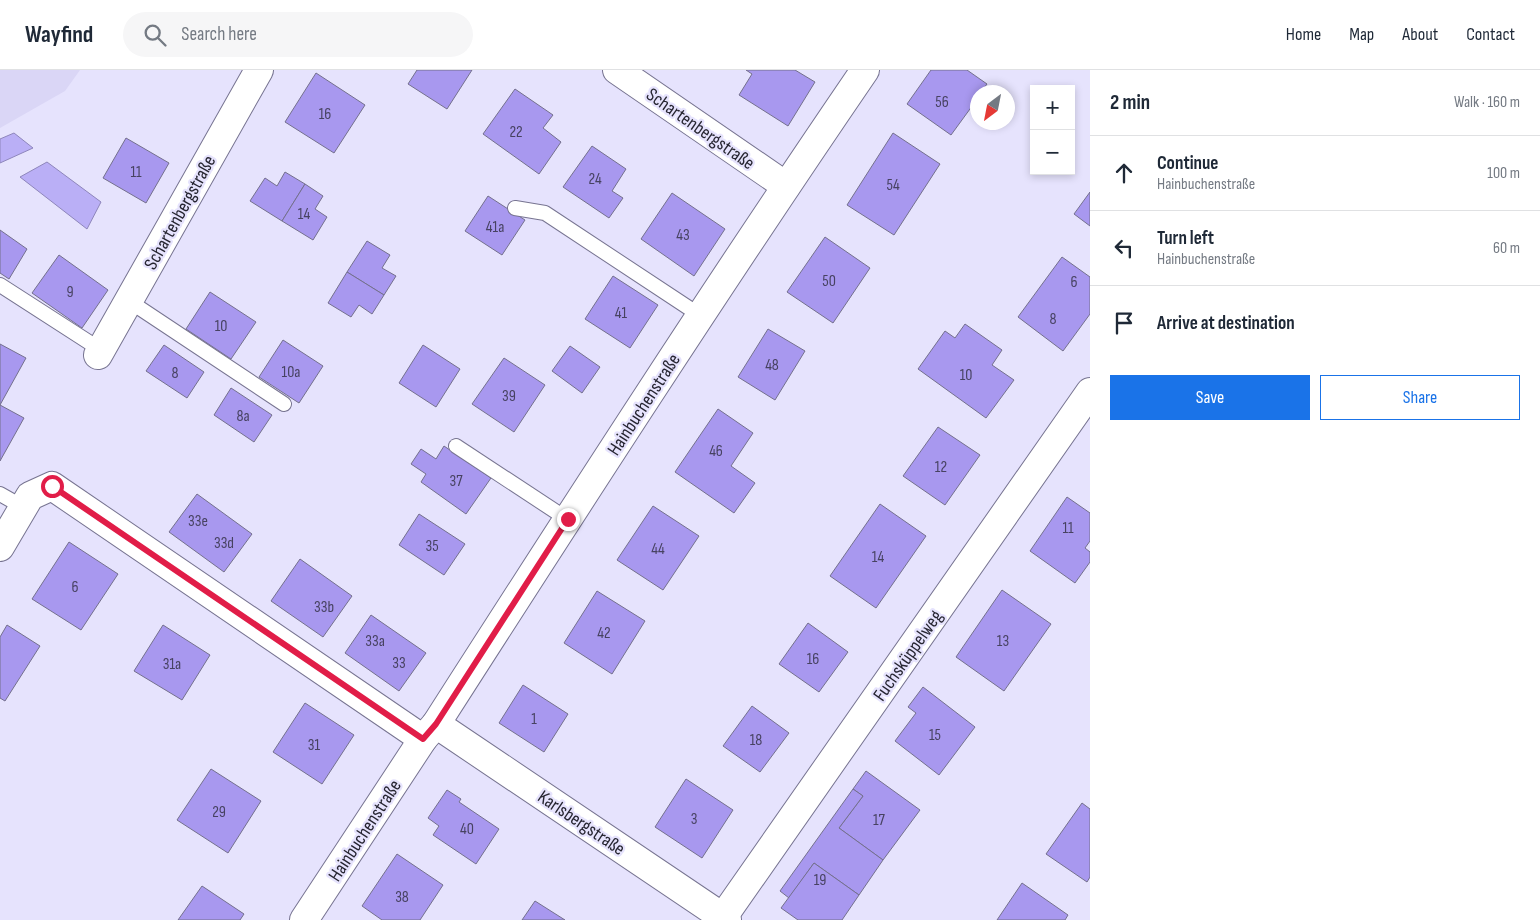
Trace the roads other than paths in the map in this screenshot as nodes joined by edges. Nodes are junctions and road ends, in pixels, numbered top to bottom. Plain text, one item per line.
1 (259, 70) edge
2 (617, 70) edge
3 (865, 70) edge
4 (786, 186) junction
5 (515, 208) dead end
6 (0, 285) edge
7 (129, 301) junction
8 (701, 316) junction
9 (100, 352) joint
10 (1090, 392) edge
11 (284, 404) dead end
12 (456, 446) dead end
13 (0, 494) edge
14 (23, 507) junction
15 (568, 519) junction
16 (0, 547) edge
17 (430, 732) junction
18 (725, 919) edge
19 (304, 920) edge

1 - 7 street, Schartenbergstraße
2 - 4 street, Schartenbergstraße
3 - 4 street, Hainbuchenstraße
4 - 8 street, Hainbuchenstraße
5 - 8 lane
6 - 9 lane
7 - 9 street, Schartenbergstraße
7 - 11 lane
8 - 15 street, Hainbuchenstraße
10 - 18 street, Fuchsküppelweg
12 - 15 lane
13 - 14 lane
14 - 16 street
14 - 17 street
15 - 17 street, Hainbuchenstraße
17 - 18 street, Karlsbergstraße
17 - 19 street, Hainbuchenstraße

